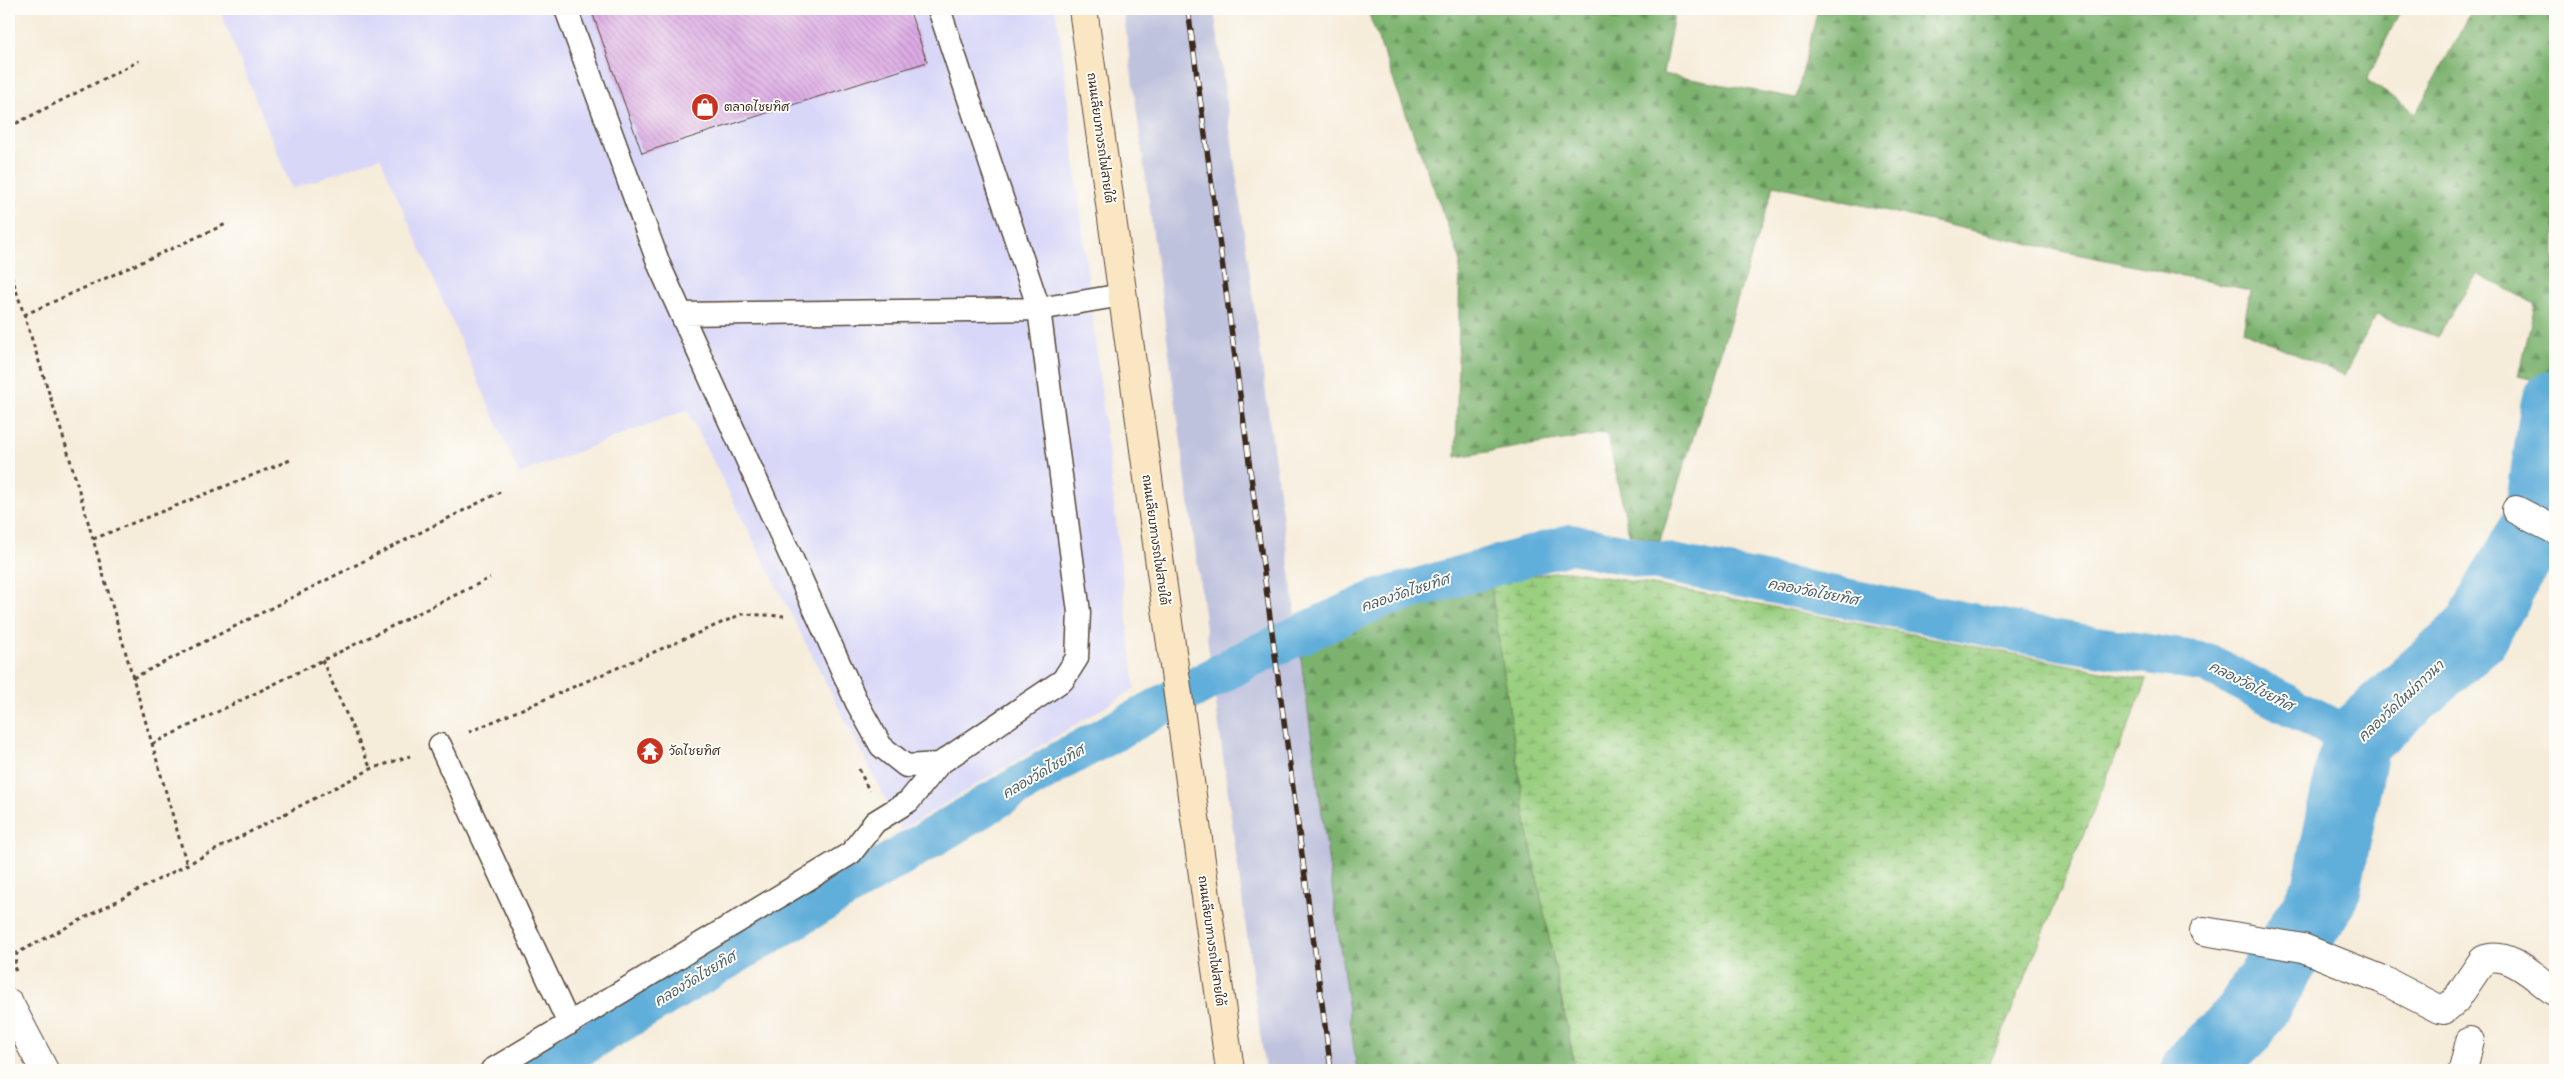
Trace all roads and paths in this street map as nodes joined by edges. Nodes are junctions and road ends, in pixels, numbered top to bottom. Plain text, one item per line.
1 (566, 9) edge
2 (939, 9) edge
3 (1083, 9) edge
4 (140, 61) dead end
5 (9, 127) edge
6 (226, 224) dead end
7 (9, 268) edge
8 (1122, 295) junction
9 (1039, 310) junction
10 (682, 314) junction
11 (24, 315) junction
12 (293, 459) dead end
13 (504, 490) dead end
14 (2516, 510) dead end
15 (2555, 530) edge
16 (93, 539) junction
17 (490, 578) dead end
18 (322, 660) junction
19 (133, 678) junction
20 (152, 744) junction
21 (440, 745) dead end
22 (940, 764) junction
23 (371, 769) dead end
24 (187, 864) dead end
25 (2204, 931) dead end
26 (2555, 992) edge
27 (9, 1003) edge
28 (569, 1024) junction
29 (2470, 1041) dead end
30 (44, 1070) edge
31 (492, 1070) edge
32 (1230, 1070) edge
33 (2463, 1070) edge

1 - 10 lane
2 - 9 lane
3 - 8 main road, ถนนเลียบทางรถไฟสายใต้
4 - 5 path
6 - 11 path
7 - 11 path
8 - 9 lane
8 - 32 main road, ถนนเลียบทางรถไฟสายใต้
9 - 10 lane
9 - 22 lane
10 - 22 lane
11 - 16 path
12 - 16 path
13 - 19 path
14 - 15 street
16 - 19 path
17 - 18 path
18 - 20 path
18 - 23 path
19 - 20 path
20 - 24 path
21 - 28 lane
22 - 28 lane
25 - 26 street
27 - 30 street
28 - 31 lane
29 - 33 street

